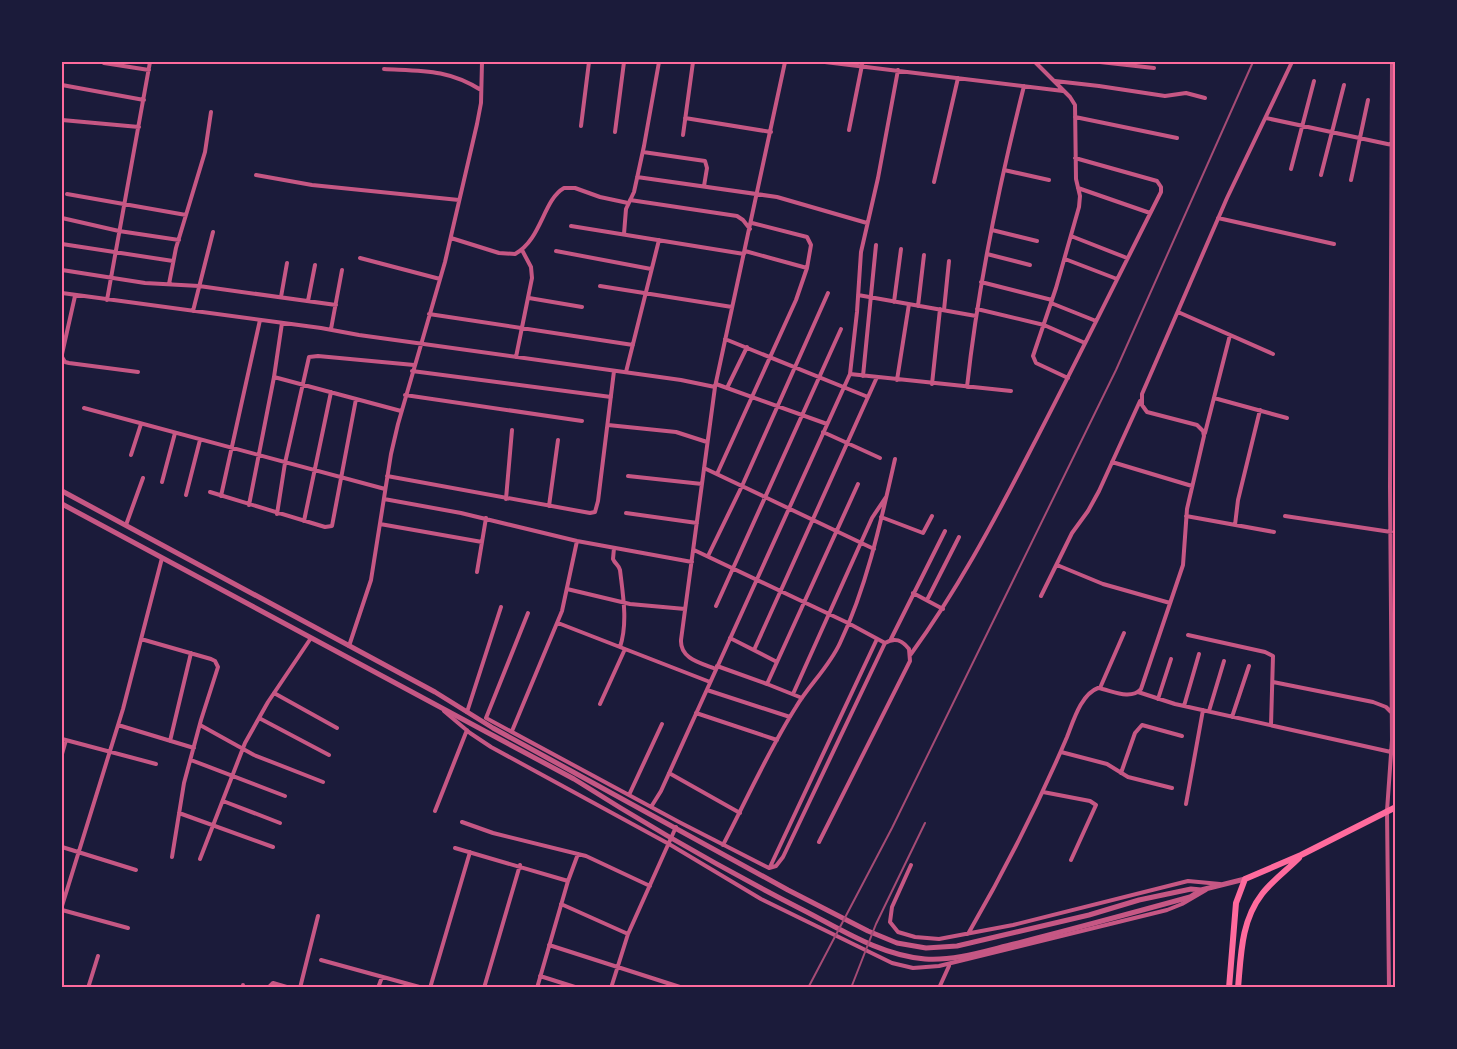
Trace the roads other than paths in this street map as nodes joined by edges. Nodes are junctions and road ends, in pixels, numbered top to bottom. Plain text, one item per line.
1 (150, 62) edge
2 (482, 62) edge
3 (590, 62) edge
4 (624, 62) edge
5 (659, 62) edge
6 (693, 62) edge
7 (785, 62) edge
8 (825, 62) edge
9 (1035, 62) edge
10 (1100, 62) edge
11 (1292, 62) edge
12 (1392, 62) edge
13 (104, 63) dead end
14 (862, 65) junction
15 (1154, 68) dead end
16 (384, 69) dead end
17 (149, 70) junction
18 (898, 70) junction
19 (958, 77) junction
20 (1055, 81) junction
21 (1314, 81) dead end
22 (62, 85) edge
23 (1344, 85) dead end
24 (1024, 86) junction
25 (481, 91) junction
26 (1064, 91) junction
27 (1205, 98) dead end
28 (144, 100) junction
29 (1368, 100) dead end
30 (211, 112) dead end
31 (1075, 117) junction
32 (686, 118) junction
33 (1266, 118) junction
34 (62, 120) edge
35 (1302, 125) junction
36 (581, 126) dead end
37 (138, 127) junction
38 (849, 130) dead end
39 (615, 132) dead end
40 (771, 132) junction
41 (1331, 132) junction
42 (683, 135) dead end
43 (1177, 138) dead end
44 (1360, 138) junction
45 (1392, 145) junction
46 (643, 152) junction
47 (1076, 158) junction
48 (1291, 169) dead end
49 (1004, 170) junction
50 (256, 175) dead end
51 (1321, 175) dead end
52 (637, 177) junction
53 (1049, 180) dead end
54 (1351, 180) dead end
55 (934, 182) dead end
56 (705, 186) junction
57 (1078, 188) junction
58 (758, 193) junction
59 (67, 194) dead end
60 (459, 200) junction
61 (629, 201) junction
62 (124, 204) junction
63 (1150, 213) junction
64 (186, 215) junction
65 (62, 218) edge
66 (1218, 218) junction
67 (752, 223) junction
68 (867, 223) junction
69 (570, 226) dead end
70 (750, 230) junction
71 (992, 230) junction
72 (119, 231) junction
73 (213, 232) dead end
74 (624, 234) junction
75 (1071, 236) junction
76 (451, 238) junction
77 (179, 240) junction
78 (659, 240) junction
79 (1037, 241) dead end
80 (62, 244) edge
81 (1334, 244) dead end
82 (876, 245) dead end
83 (901, 249) dead end
84 (522, 250) junction
85 (556, 251) dead end
86 (745, 252) junction
87 (116, 253) junction
88 (987, 254) junction
89 (924, 255) dead end
90 (360, 258) dead end
91 (1127, 258) junction
92 (1065, 259) junction
93 (174, 261) junction
94 (950, 261) dead end
95 (287, 263) dead end
96 (315, 265) dead end
97 (1030, 265) dead end
98 (807, 268) junction
99 (651, 269) junction
100 (62, 270) edge
101 (342, 270) dead end
102 (111, 279) junction
103 (440, 279) junction
104 (1117, 279) junction
105 (981, 282) junction
106 (169, 284) junction
107 (199, 286) junction
108 (600, 286) dead end
109 (62, 293) edge
110 (645, 293) junction
111 (828, 293) dead end
112 (858, 295) junction
113 (75, 296) junction
114 (281, 297) junction
115 (529, 298) junction
116 (871, 298) junction
117 (107, 300) junction
118 (308, 301) junction
119 (894, 302) junction
120 (1052, 302) junction
121 (909, 304) junction
122 (336, 305) junction
123 (918, 306) junction
124 (582, 307) dead end
125 (732, 307) junction
126 (977, 309) junction
127 (942, 310) junction
128 (193, 311) junction
129 (1178, 312) junction
130 (429, 314) junction
131 (976, 316) junction
132 (260, 320) junction
133 (1096, 321) junction
134 (282, 323) junction
135 (1044, 325) junction
136 (523, 328) junction
137 (331, 329) junction
138 (841, 330) dead end
139 (1230, 335) junction
140 (725, 339) junction
141 (420, 343) junction
142 (1085, 343) junction
143 (633, 345) junction
144 (747, 347) junction
145 (1273, 354) dead end
146 (62, 355) edge
147 (516, 357) junction
148 (771, 357) junction
149 (414, 365) junction
150 (795, 368) junction
151 (412, 371) junction
152 (614, 371) junction
153 (138, 372) dead end
154 (626, 372) junction
155 (850, 374) junction
156 (863, 376) junction
157 (274, 377) junction
158 (819, 377) junction
159 (877, 377) junction
160 (1068, 378) junction
161 (897, 380) junction
162 (932, 384) junction
163 (303, 385) junction
164 (716, 385) junction
165 (844, 387) junction
166 (967, 387) junction
167 (727, 388) junction
168 (1011, 390) dead end
169 (331, 392) junction
170 (405, 395) junction
171 (611, 397) junction
172 (753, 397) junction
173 (868, 397) junction
174 (1214, 398) junction
175 (356, 399) junction
176 (1141, 400) junction
177 (777, 406) junction
178 (84, 408) dead end
179 (1260, 410) junction
180 (401, 411) junction
181 (802, 415) junction
182 (1287, 418) dead end
183 (582, 421) dead end
184 (141, 424) junction
185 (827, 424) junction
186 (608, 425) junction
187 (512, 430) dead end
188 (823, 432) junction
189 (175, 433) junction
190 (1204, 436) junction
191 (200, 440) junction
192 (558, 440) dead end
193 (707, 442) junction
194 (848, 443) junction
195 (232, 449) junction
196 (131, 455) dead end
197 (259, 456) junction
198 (880, 458) dead end
199 (895, 459) dead end
200 (1112, 462) junction
201 (285, 463) junction
202 (703, 468) junction
203 (314, 471) junction
204 (717, 474) junction
205 (387, 476) junction
206 (628, 476) dead end
207 (143, 478) dead end
208 (342, 478) junction
209 (162, 482) dead end
210 (702, 484) junction
211 (858, 484) dead end
212 (742, 486) junction
213 (1192, 486) junction
214 (385, 489) junction
215 (62, 491) edge
216 (210, 492) dead end
217 (186, 495) dead end
218 (221, 496) junction
219 (766, 496) junction
220 (886, 497) junction
221 (384, 498) junction
222 (506, 499) junction
223 (62, 504) edge
224 (249, 505) junction
225 (549, 506) junction
226 (789, 508) junction
227 (626, 513) dead end
228 (277, 514) junction
229 (932, 516) dead end
230 (1186, 516) junction
231 (1285, 516) dead end
232 (881, 517) junction
233 (486, 518) junction
234 (814, 520) junction
235 (304, 521) junction
236 (697, 523) junction
237 (380, 524) junction
238 (126, 525) junction
239 (1235, 525) junction
240 (837, 531) junction
241 (945, 531) dead end
242 (1274, 532) dead end
243 (1391, 532) junction
244 (959, 537) dead end
245 (577, 541) junction
246 (482, 542) junction
247 (861, 543) junction
248 (614, 548) junction
249 (874, 549) junction
250 (693, 550) junction
251 (708, 556) junction
252 (162, 558) junction
253 (692, 562) junction
254 (1057, 565) junction
255 (733, 568) junction
256 (477, 572) dead end
257 (756, 579) junction
258 (567, 589) junction
259 (780, 591) junction
260 (913, 593) junction
261 (1041, 596) dead end
262 (927, 600) junction
263 (804, 602) junction
264 (623, 603) junction
265 (1170, 603) junction
266 (716, 606) dead end
267 (501, 607) dead end
268 (685, 609) junction
269 (943, 609) junction
270 (528, 613) dead end
271 (828, 613) junction
272 (558, 623) junction
273 (848, 623) junction
274 (1124, 633) dead end
275 (1188, 634) dead end
276 (311, 638) junction
277 (730, 638) junction
278 (141, 639) junction
279 (877, 639) junction
280 (891, 639) junction
281 (885, 643) junction
282 (349, 646) junction
283 (622, 648) junction
284 (754, 650) junction
285 (191, 653) junction
286 (911, 654) junction
287 (1199, 654) dead end
288 (1171, 659) dead end
289 (1224, 661) dead end
290 (777, 662) junction
291 (1249, 666) dead end
292 (717, 668) junction
293 (710, 682) junction
294 (1273, 682) junction
295 (767, 684) junction
296 (1100, 688) junction
297 (707, 690) junction
298 (1138, 692) junction
299 (274, 693) junction
300 (793, 694) junction
301 (802, 698) junction
302 (1158, 699) junction
303 (600, 704) dead end
304 (1184, 706) junction
305 (439, 707) junction
306 (1203, 710) junction
307 (1209, 711) junction
308 (467, 712) junction
309 (1392, 712) junction
310 (696, 713) junction
311 (790, 717) junction
312 (1232, 717) junction
313 (259, 718) junction
314 (485, 720) junction
315 (662, 724) dead end
316 (118, 725) junction
317 (200, 725) junction
318 (1271, 725) junction
319 (337, 728) dead end
320 (467, 730) junction
321 (512, 731) junction
322 (1182, 736) dead end
323 (64, 739) edge
324 (777, 740) junction
325 (170, 741) junction
326 (194, 748) junction
327 (242, 749) junction
328 (1061, 752) junction
329 (1392, 752) junction
330 (109, 753) junction
331 (62, 754) edge
332 (329, 755) dead end
333 (190, 760) junction
334 (156, 764) dead end
335 (669, 773) junction
336 (1121, 773) junction
337 (232, 775) junction
338 (323, 782) dead end
339 (1172, 788) dead end
340 (1043, 792) junction
341 (629, 795) junction
342 (285, 796) dead end
343 (223, 801) junction
344 (1186, 804) dead end
345 (651, 807) junction
346 (1391, 809) edge
347 (435, 811) dead end
348 (178, 813) junction
349 (740, 813) junction
350 (462, 822) dead end
351 (679, 822) junction
352 (280, 823) dead end
353 (213, 826) junction
354 (819, 842) dead end
355 (669, 844) junction
356 (723, 845) junction
357 (62, 847) edge
358 (273, 847) dead end
359 (455, 848) dead end
360 (470, 852) junction
361 (79, 853) junction
362 (578, 854) junction
363 (1301, 855) junction
364 (172, 857) dead end
365 (200, 859) dead end
366 (1071, 861) dead end
367 (911, 865) dead end
368 (520, 866) junction
369 (769, 868) junction
370 (136, 870) dead end
371 (1245, 879) junction
372 (568, 881) junction
373 (1221, 885) junction
374 (650, 886) junction
375 (1211, 888) junction
376 (1201, 890) junction
377 (561, 904) junction
378 (62, 908) edge
379 (318, 916) dead end
380 (128, 928) dead end
381 (628, 934) junction
382 (968, 934) junction
383 (549, 945) junction
384 (98, 956) dead end
385 (321, 960) dead end
386 (617, 966) junction
387 (949, 966) dead end
388 (382, 976) junction
389 (540, 976) junction
390 (403, 985) edge
391 (88, 987) edge
392 (268, 987) edge
393 (290, 987) edge
394 (300, 987) edge
395 (378, 987) edge
396 (423, 987) edge
397 (430, 987) edge
398 (484, 987) edge
399 (537, 987) edge
400 (578, 987) edge
401 (611, 987) edge
402 (682, 987) edge
403 (939, 987) edge
404 (1229, 987) edge
405 (1239, 987) edge
406 (1389, 987) edge

1 - 17 street
2 - 25 street
3 - 36 street
4 - 39 street
5 - 46 street
6 - 32 street
7 - 40 street
8 - 14 street
9 - 20 street
10 - 15 street
11 - 33 street
12 - 45 street
13 - 17 street
14 - 18 street
14 - 38 street
16 - 25 street
17 - 28 street
18 - 19 street
18 - 68 street
19 - 24 street
19 - 55 street
20 - 26 street
20 - 27 street
21 - 35 street
22 - 28 street
23 - 41 street
24 - 26 street
24 - 49 street
25 - 60 street
26 - 31 street
28 - 37 street
29 - 44 street
30 - 64 street
31 - 43 street
31 - 47 street
32 - 40 street
32 - 42 street
33 - 35 street
33 - 66 street
34 - 37 street
35 - 41 street
35 - 48 street
37 - 62 street
40 - 58 street
41 - 44 street
41 - 51 street
44 - 45 street
44 - 54 street
45 - 243 street
46 - 52 street
46 - 56 street
47 - 57 street
47 - 63 street
49 - 53 street
49 - 71 street
50 - 60 street
52 - 56 street
52 - 61 street
56 - 58 street
57 - 63 street
57 - 75 street
58 - 67 street
58 - 68 street
59 - 62 street
60 - 76 street
61 - 70 street
61 - 74 street
61 - 84 street
62 - 64 street
62 - 72 street
63 - 91 street
64 - 77 street
65 - 72 street
66 - 81 street
66 - 129 street
67 - 70 street
67 - 98 street
68 - 112 street
69 - 74 street
70 - 86 street
71 - 79 street
71 - 88 street
72 - 77 street
72 - 87 street
73 - 107 street
74 - 78 street
75 - 91 street
75 - 92 street
76 - 84 street
76 - 103 street
77 - 93 street
78 - 86 street
78 - 99 street
80 - 87 street
82 - 116 street
83 - 119 street
84 - 115 street
85 - 99 street
86 - 98 street
86 - 125 street
87 - 93 street
87 - 102 street
88 - 97 street
88 - 105 street
89 - 123 street
90 - 103 street
91 - 104 street
92 - 104 street
92 - 120 street
93 - 106 street
94 - 127 street
95 - 114 street
96 - 118 street
98 - 148 street
99 - 110 street
100 - 102 street
101 - 122 street
102 - 106 street
102 - 117 street
103 - 130 street
104 - 133 street
105 - 120 street
105 - 126 street
106 - 107 street
107 - 114 street
107 - 128 street
108 - 110 street
109 - 113 street
110 - 125 street
110 - 143 street
111 - 150 street
112 - 116 street
112 - 155 street
113 - 117 street
113 - 146 street
114 - 118 street
115 - 124 street
115 - 136 street
116 - 119 street
116 - 156 street
117 - 128 street
118 - 122 street
119 - 121 street
120 - 133 street
120 - 135 street
121 - 123 street
121 - 161 street
122 - 137 street
123 - 127 street
125 - 140 street
126 - 131 street
126 - 135 street
127 - 131 street
127 - 162 street
128 - 132 street
129 - 139 street
129 - 176 street
130 - 136 street
130 - 141 street
131 - 166 street
132 - 134 street
132 - 195 street
133 - 142 street
134 - 137 street
134 - 157 street
135 - 142 street
135 - 160 street
136 - 143 street
136 - 147 street
137 - 141 street
138 - 158 street
139 - 145 street
139 - 174 street
140 - 144 street
140 - 164 street
141 - 147 street
141 - 149 street
142 - 160 street
143 - 154 street
144 - 148 street
144 - 167 street
146 - 153 street
147 - 152 street
148 - 150 street
148 - 172 street
149 - 151 street
149 - 163 street
150 - 158 street
150 - 177 street
151 - 170 street
151 - 171 street
152 - 154 street
152 - 171 street
154 - 164 street
155 - 156 street
155 - 165 street
156 - 159 street
157 - 163 street
157 - 197 street
158 - 165 street
158 - 181 street
159 - 161 street
159 - 173 street
160 - 269 street
161 - 162 street
162 - 166 street
163 - 169 street
163 - 201 street
164 - 167 street
164 - 193 street
165 - 173 street
165 - 185 street
166 - 168 street
167 - 172 street
169 - 175 street
169 - 203 street
170 - 180 street
170 - 183 street
171 - 186 street
172 - 177 street
172 - 204 street
173 - 194 street
174 - 179 street
174 - 190 street
175 - 180 street
175 - 208 street
176 - 190 street
176 - 200 street
177 - 181 street
177 - 212 street
178 - 184 street
179 - 182 street
179 - 239 street
180 - 205 street
181 - 185 street
181 - 219 street
184 - 189 street
184 - 196 street
185 - 188 street
186 - 193 street
186 - 225 street
187 - 222 street
188 - 194 street
188 - 226 street
189 - 191 street
189 - 209 street
190 - 213 street
191 - 195 street
191 - 217 street
192 - 225 street
193 - 202 street
194 - 198 street
194 - 234 street
195 - 197 street
195 - 218 street
197 - 201 street
197 - 224 street
199 - 220 street
200 - 213 street
200 - 254 street
201 - 203 street
201 - 228 street
202 - 204 street
202 - 210 street
203 - 208 street
203 - 235 street
204 - 212 street
205 - 214 street
205 - 222 street
206 - 210 street
207 - 238 street
208 - 214 street
208 - 235 street
210 - 236 street
211 - 240 street
212 - 219 street
212 - 251 street
213 - 230 street
214 - 221 street
215 - 238 street
216 - 218 street
218 - 224 street
219 - 226 street
219 - 255 street
220 - 232 street
220 - 247 street
221 - 233 street
221 - 237 street
222 - 225 street
223 - 252 street
224 - 228 street
226 - 234 street
226 - 257 street
227 - 236 street
228 - 235 street
229 - 232 street
230 - 239 street
230 - 265 street
231 - 243 street
232 - 249 street
233 - 245 street
233 - 246 street
234 - 240 street
234 - 259 street
236 - 250 street
237 - 246 street
237 - 282 street
238 - 282 street
239 - 242 street
240 - 247 street
240 - 263 street
241 - 260 street
243 - 309 street
244 - 262 street
245 - 248 street
245 - 258 street
246 - 256 street
247 - 249 street
247 - 271 street
248 - 253 street
248 - 264 street
249 - 273 street
250 - 251 street
250 - 253 street
251 - 255 street
252 - 276 street
252 - 278 street
253 - 268 street
254 - 261 street
254 - 265 street
255 - 257 street
255 - 266 street
257 - 259 street
257 - 277 street
258 - 264 street
258 - 272 street
259 - 263 street
259 - 284 street
260 - 262 street
260 - 280 street
262 - 269 street
263 - 271 street
263 - 290 street
264 - 268 street
264 - 283 street
265 - 298 street
267 - 308 street
268 - 292 street
269 - 286 street
270 - 314 street
271 - 273 street
271 - 300 street
272 - 283 street
272 - 321 street
273 - 279 street
273 - 301 street
274 - 296 street
275 - 294 street
276 - 299 street
276 - 305 street
277 - 284 street
277 - 292 street
278 - 285 street
278 - 316 street
279 - 281 street
279 - 369 street
280 - 281 street
280 - 286 street
281 - 369 street
282 - 308 street
283 - 293 street
283 - 303 street
284 - 290 street
285 - 317 street
285 - 325 street
286 - 354 street
287 - 304 street
288 - 302 street
289 - 307 street
290 - 295 street
291 - 312 street
292 - 293 street
292 - 295 street
293 - 297 street
294 - 309 street
294 - 318 street
295 - 300 street
296 - 298 street
296 - 328 street
297 - 310 street
297 - 311 street
298 - 302 street
299 - 313 street
299 - 319 street
300 - 301 street
301 - 311 street
302 - 304 street
304 - 306 street
305 - 320 street
305 - 376 street
306 - 307 street
306 - 344 street
307 - 312 street
308 - 314 street
309 - 329 street
310 - 324 street
310 - 335 street
311 - 324 street
312 - 318 street
313 - 327 street
313 - 332 street
314 - 321 street
314 - 376 street
315 - 341 street
316 - 325 street
316 - 330 street
317 - 326 street
317 - 327 street
318 - 329 street
320 - 347 street
320 - 355 street
321 - 341 street
322 - 336 street
323 - 330 street
323 - 331 street
324 - 349 street
325 - 326 street
326 - 333 street
327 - 337 street
327 - 338 street
328 - 336 street
328 - 340 street
329 - 346 street
330 - 334 street
330 - 361 street
333 - 337 street
333 - 348 street
335 - 345 street
335 - 349 street
336 - 339 street
337 - 342 street
337 - 343 street
340 - 366 street
340 - 382 street
341 - 345 street
343 - 352 street
343 - 353 street
345 - 351 street
346 - 363 main road
346 - 406 street
348 - 353 street
348 - 364 street
349 - 356 street
350 - 362 street
351 - 355 street
351 - 356 street
353 - 358 street
353 - 365 street
355 - 374 street
355 - 375 street
356 - 369 street
357 - 361 street
359 - 360 street
360 - 368 street
360 - 397 street
361 - 370 street
361 - 378 street
362 - 372 street
362 - 374 street
363 - 371 main road
363 - 405 main road
367 - 382 street
368 - 372 street
368 - 398 street
371 - 373 street
371 - 404 main road
372 - 377 street
373 - 375 street
373 - 382 street
374 - 381 street
375 - 376 street
377 - 381 street
377 - 383 street
378 - 380 street
379 - 394 street
381 - 386 street
383 - 386 street
383 - 389 street
384 - 391 street
385 - 388 street
386 - 401 street
386 - 402 street
387 - 403 street
388 - 390 street
388 - 395 street
389 - 399 street
389 - 400 street
390 - 396 street
392 - 393 street

